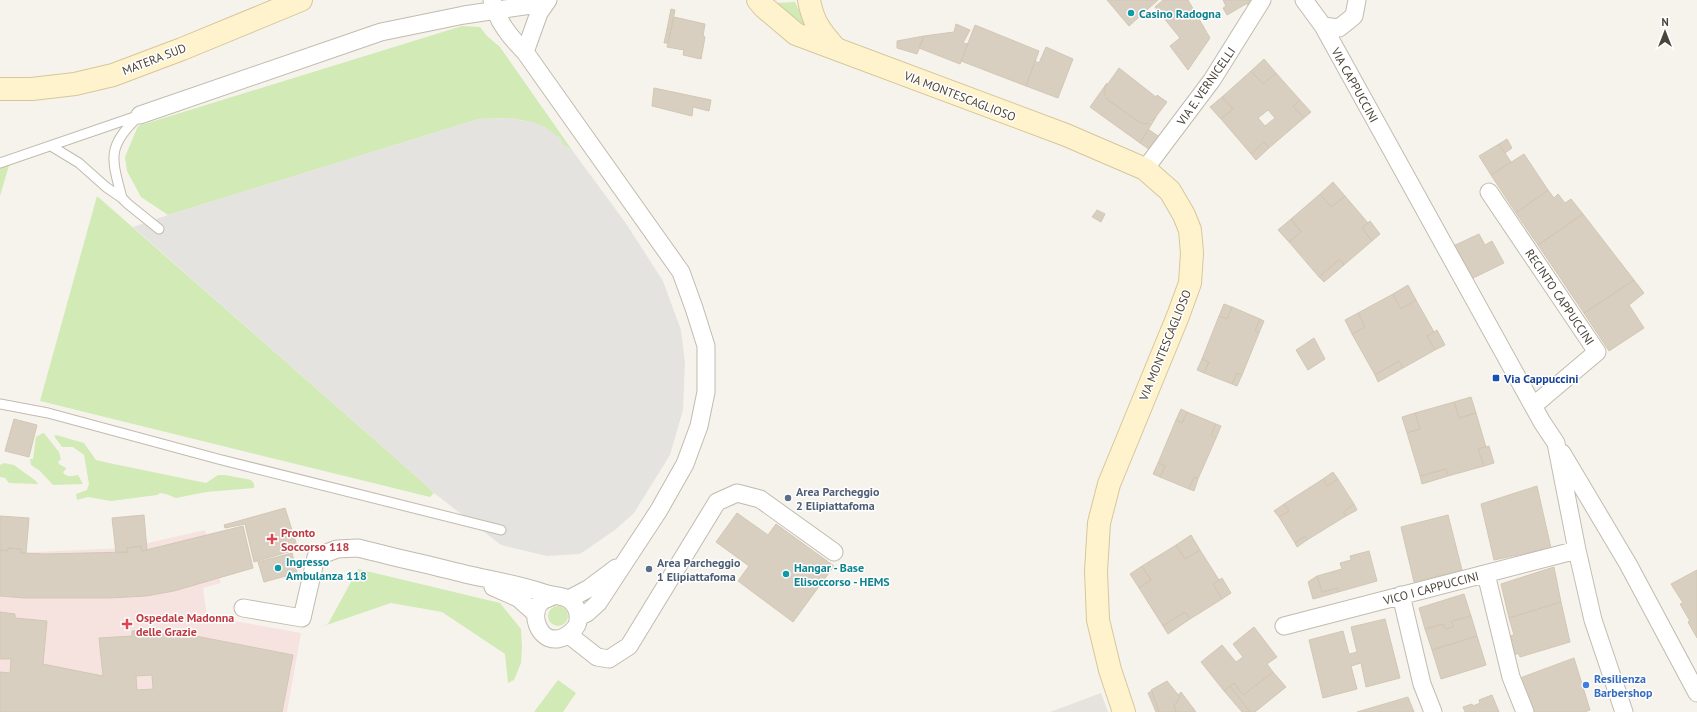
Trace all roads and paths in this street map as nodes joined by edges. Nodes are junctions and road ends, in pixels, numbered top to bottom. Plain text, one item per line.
1 (301, 0) edge
2 (758, 0) edge
3 (809, 0) edge
4 (1262, 0) edge
5 (1304, 0) edge
6 (1357, 0) edge
7 (546, 1) edge
8 (493, 5) edge
9 (1323, 26) junction
10 (837, 50) junction
11 (525, 52) junction
12 (0, 89) edge
13 (140, 115) junction
14 (51, 146) junction
15 (0, 163) edge
16 (1146, 169) junction
17 (1489, 192) dead end
18 (122, 198) junction
19 (160, 229) dead end
20 (0, 404) edge
21 (1533, 406) junction
22 (1556, 443) junction
23 (501, 530) dead end
24 (1577, 550) junction
25 (834, 552) dead end
26 (624, 562) junction
27 (466, 574) junction
28 (1486, 574) junction
29 (1402, 595) junction
30 (561, 598) junction
31 (244, 608) dead end
32 (536, 614) junction
33 (575, 626) junction
34 (1284, 626) dead end
35 (1697, 693) edge
36 (1124, 712) edge
37 (1432, 712) edge
38 (1525, 712) edge
39 (1624, 712) edge

1 - 12 main road, MATERA SUD
2 - 10 main road, VIA MONTESCAGLIOSO
3 - 10 main road, VIA MONTESCAGLIOSO
4 - 16 street, VIA E. VERNICELLI
5 - 9 street, VIA CAPPUCCINI
6 - 9 street
7 - 8 street
7 - 11 street
8 - 11 street
8 - 13 street
9 - 21 street, VIA CAPPUCCINI
10 - 16 main road, VIA MONTESCAGLIOSO
11 - 26 street
13 - 14 lane
13 - 18 lane
14 - 15 lane
14 - 18 lane
16 - 36 main road, VIA MONTESCAGLIOSO
17 - 21 street, RECINTO CAPPUCCINI
18 - 19 lane
20 - 23 lane
21 - 22 street, VIA CAPPUCCINI
22 - 24 street, VIA CAPPUCCINI
22 - 35 street, VIA CAPPUCCINI
24 - 28 street, VICO I CAPPUCCINI
24 - 39 street, VIA CAPPUCCINI
25 - 33 street
26 - 30 street
26 - 33 street
27 - 30 street
27 - 31 street
27 - 32 street
28 - 29 street, VICO I CAPPUCCINI
28 - 38 street
29 - 34 street, VICO I CAPPUCCINI
29 - 37 street
30 - 32 street
30 - 33 street
32 - 33 street

